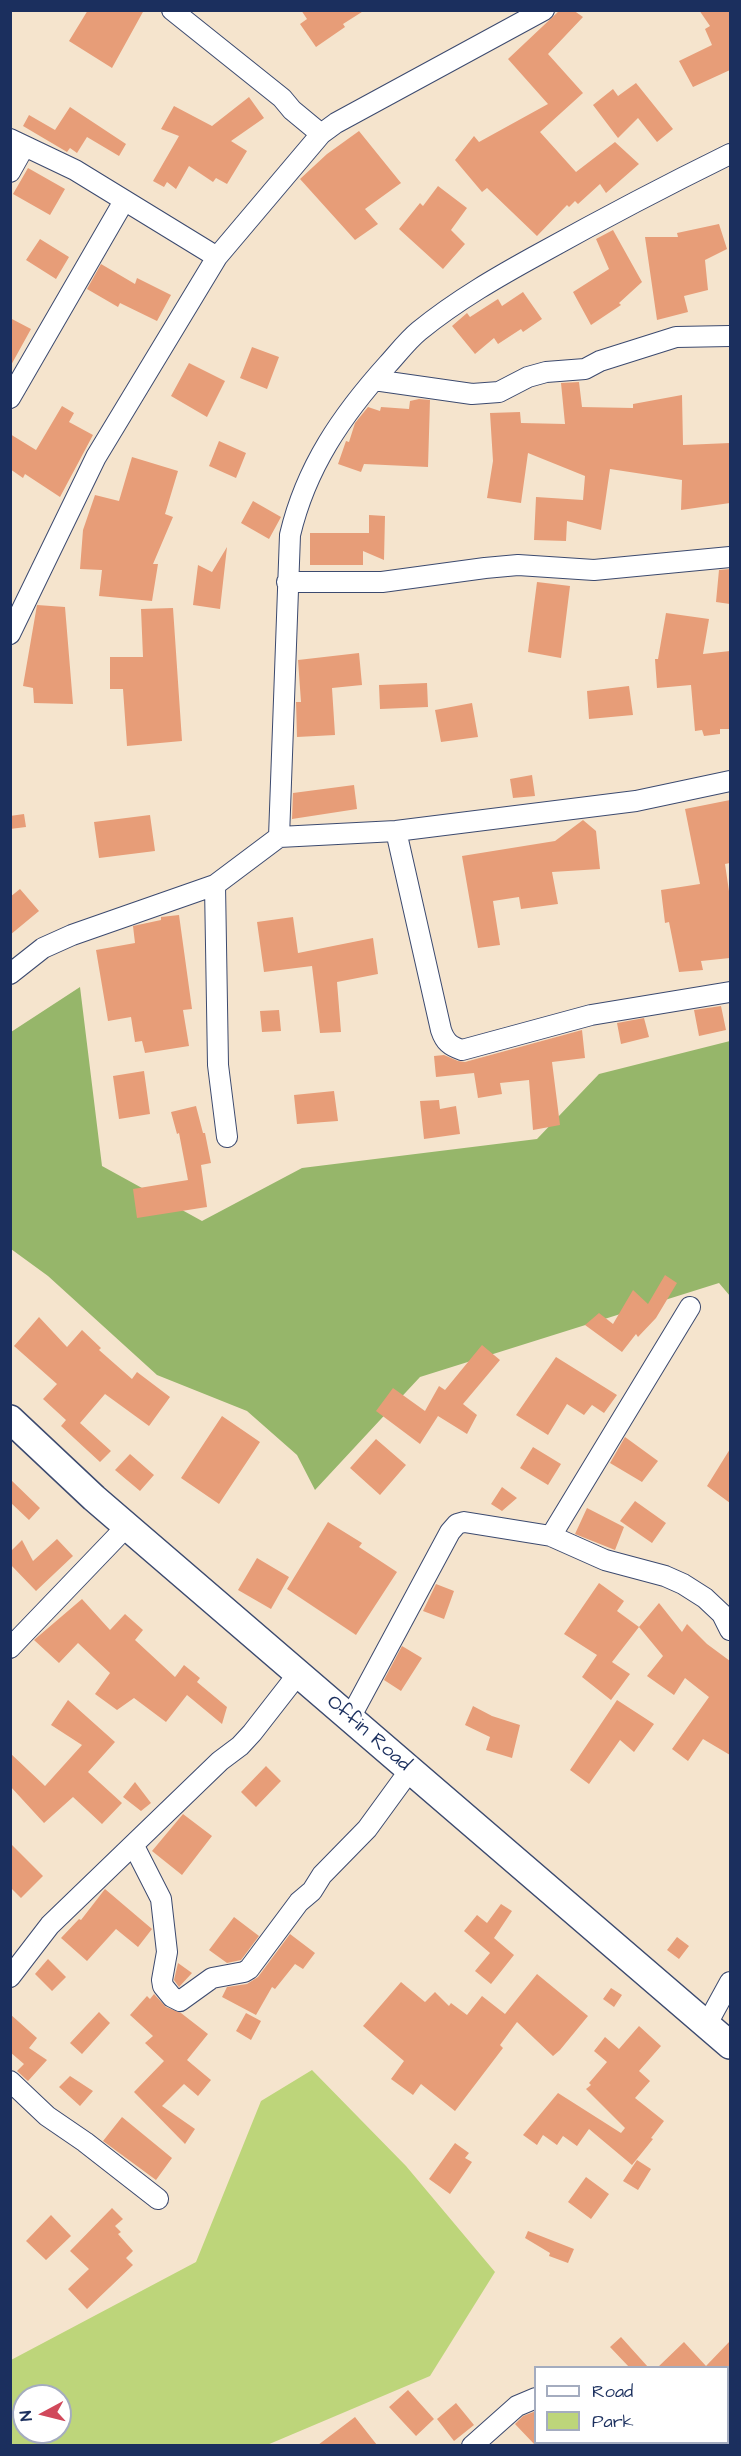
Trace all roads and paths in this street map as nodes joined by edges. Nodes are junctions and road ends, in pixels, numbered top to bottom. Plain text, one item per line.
1 (172, 10) edge
2 (544, 10) edge
3 (321, 134) junction
4 (17, 143) edge
5 (730, 154) edge
6 (10, 172) edge
7 (124, 201) junction
8 (217, 256) junction
9 (730, 336) edge
10 (374, 380) junction
11 (10, 398) edge
12 (730, 557) edge
13 (287, 582) junction
14 (10, 634) edge
15 (730, 781) edge
16 (396, 831) junction
17 (279, 837) junction
18 (214, 885) junction
19 (10, 974) edge
20 (730, 992) edge
21 (227, 1137) dead end
22 (690, 1306) dead end
23 (10, 1419) edge
24 (127, 1526) junction
25 (551, 1536) junction
26 (730, 1628) edge
27 (10, 1648) edge
28 (298, 1674) junction
29 (350, 1718) junction
30 (410, 1770) junction
31 (134, 1846) junction
32 (10, 1977) edge
33 (730, 1982) edge
34 (707, 2024) junction
35 (730, 2045) edge
36 (10, 2081) edge
37 (158, 2199) dead end
38 (534, 2399) edge
39 (472, 2445) edge

1 - 3 street
2 - 3 street
3 - 8 street
4 - 6 street
4 - 7 street
5 - 10 street
7 - 8 street
7 - 11 street
8 - 14 street
9 - 10 street
10 - 13 street
12 - 13 street
13 - 17 street
15 - 16 street
16 - 17 street
16 - 20 street
17 - 18 street
18 - 19 street
18 - 21 street
22 - 25 street
23 - 24 street, Offin Road
24 - 27 street
24 - 28 street, Offin Road
25 - 26 street
25 - 29 street
28 - 29 street, Offin Road
28 - 31 street
29 - 30 street, Offin Road
30 - 31 street
30 - 34 street, Offin Road
31 - 32 street
33 - 34 street
34 - 35 street, Offin Road
36 - 37 street
38 - 39 street

